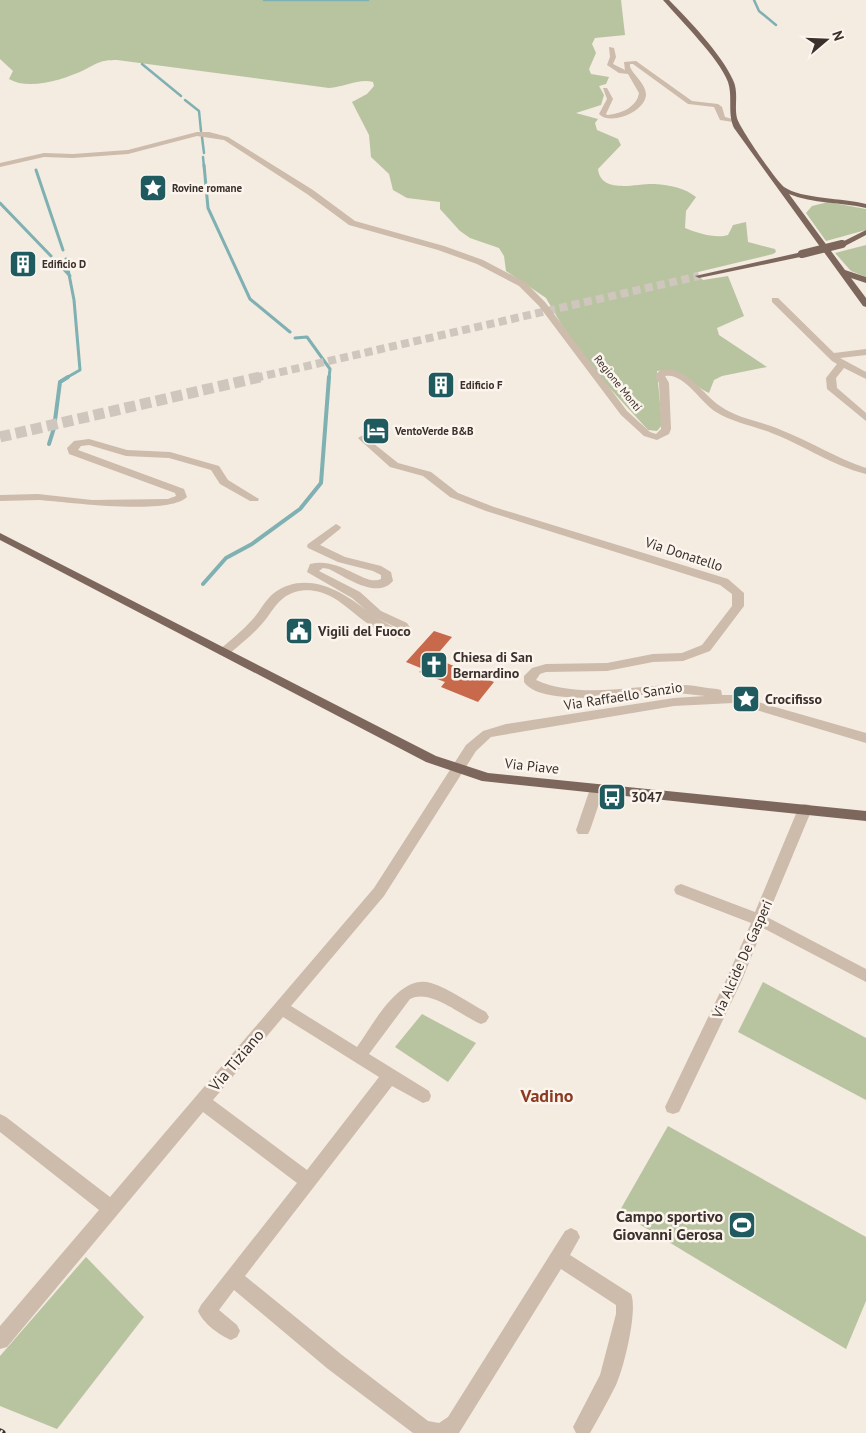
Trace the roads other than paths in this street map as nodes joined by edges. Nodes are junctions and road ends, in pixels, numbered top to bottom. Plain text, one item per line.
1 (666, 0) edge
2 (611, 48) dead end
3 (629, 72) junction
4 (605, 89) dead end
5 (733, 120) junction
6 (0, 165) edge
7 (780, 188) junction
8 (814, 200) junction
9 (790, 201) junction
10 (866, 206) edge
11 (799, 214) junction
12 (866, 232) edge
13 (866, 238) edge
14 (866, 242) edge
15 (842, 244) junction
16 (843, 272) junction
17 (699, 276) tunnel mouth
18 (866, 281) edge
19 (852, 285) junction
20 (866, 288) edge
21 (775, 300) dead end
22 (866, 303) edge
23 (866, 352) edge
24 (832, 356) junction
25 (842, 364) junction
26 (866, 376) edge
27 (866, 418) edge
28 (363, 438) dead end
29 (866, 471) edge
30 (0, 498) edge
31 (254, 499) dead end
32 (336, 527) dead end
33 (0, 536) edge
34 (224, 652) junction
35 (733, 699) junction
36 (866, 738) edge
37 (458, 770) junction
38 (597, 789) junction
39 (805, 809) junction
40 (866, 816) edge
41 (583, 830) dead end
42 (681, 890) dead end
43 (760, 920) junction
44 (866, 976) edge
45 (281, 1008) junction
46 (481, 1017) dead end
47 (359, 1056) junction
48 (390, 1076) junction
49 (423, 1096) dead end
50 (202, 1101) junction
51 (673, 1107) dead end
52 (0, 1122) edge
53 (308, 1181) junction
54 (112, 1208) junction
55 (571, 1237) dead end
56 (559, 1258) junction
57 (233, 1278) junction
58 (231, 1331) dead end
59 (0, 1340) edge
60 (583, 1426) dead end
61 (441, 1433) edge

1 - 5 main road
2 - 3 street
3 - 4 street
3 - 5 street
5 - 7 main road
6 - 29 street, Regione Monti
7 - 8 main road
7 - 9 main road
8 - 9 main road
8 - 10 main road
8 - 11 main road
9 - 11 main road
11 - 16 main road
12 - 15 main road
13 - 15 main road
14 - 15 main road
15 - 17 main road, bridge
16 - 18 main road
16 - 19 main road
18 - 19 main road
19 - 20 main road
19 - 22 main road
21 - 24 street
23 - 24 street
24 - 25 street
25 - 26 street
25 - 27 street
28 - 35 street, Via Donatello
30 - 31 street
32 - 34 street
33 - 34 main road, Via Piave
34 - 37 main road, Via Piave
35 - 36 street, Via Raffaello Sanzio
35 - 37 street, Via Raffaello Sanzio
37 - 38 main road, Via Piave
37 - 45 street, Via Tiziano
38 - 39 main road, Via Piave
38 - 41 street
39 - 40 main road, Via Piave
39 - 43 street, Via Alcide De Gasperi
42 - 43 street
43 - 44 street
43 - 51 street, Via Alcide De Gasperi
45 - 47 street
45 - 50 street, Via Tiziano
46 - 47 street
47 - 48 street
48 - 49 street
48 - 53 street
50 - 53 street
50 - 54 street, Via Tiziano
52 - 54 street
53 - 57 street
54 - 59 street, Via Tiziano
55 - 56 street
56 - 60 street
56 - 61 street
57 - 58 street
57 - 61 street

